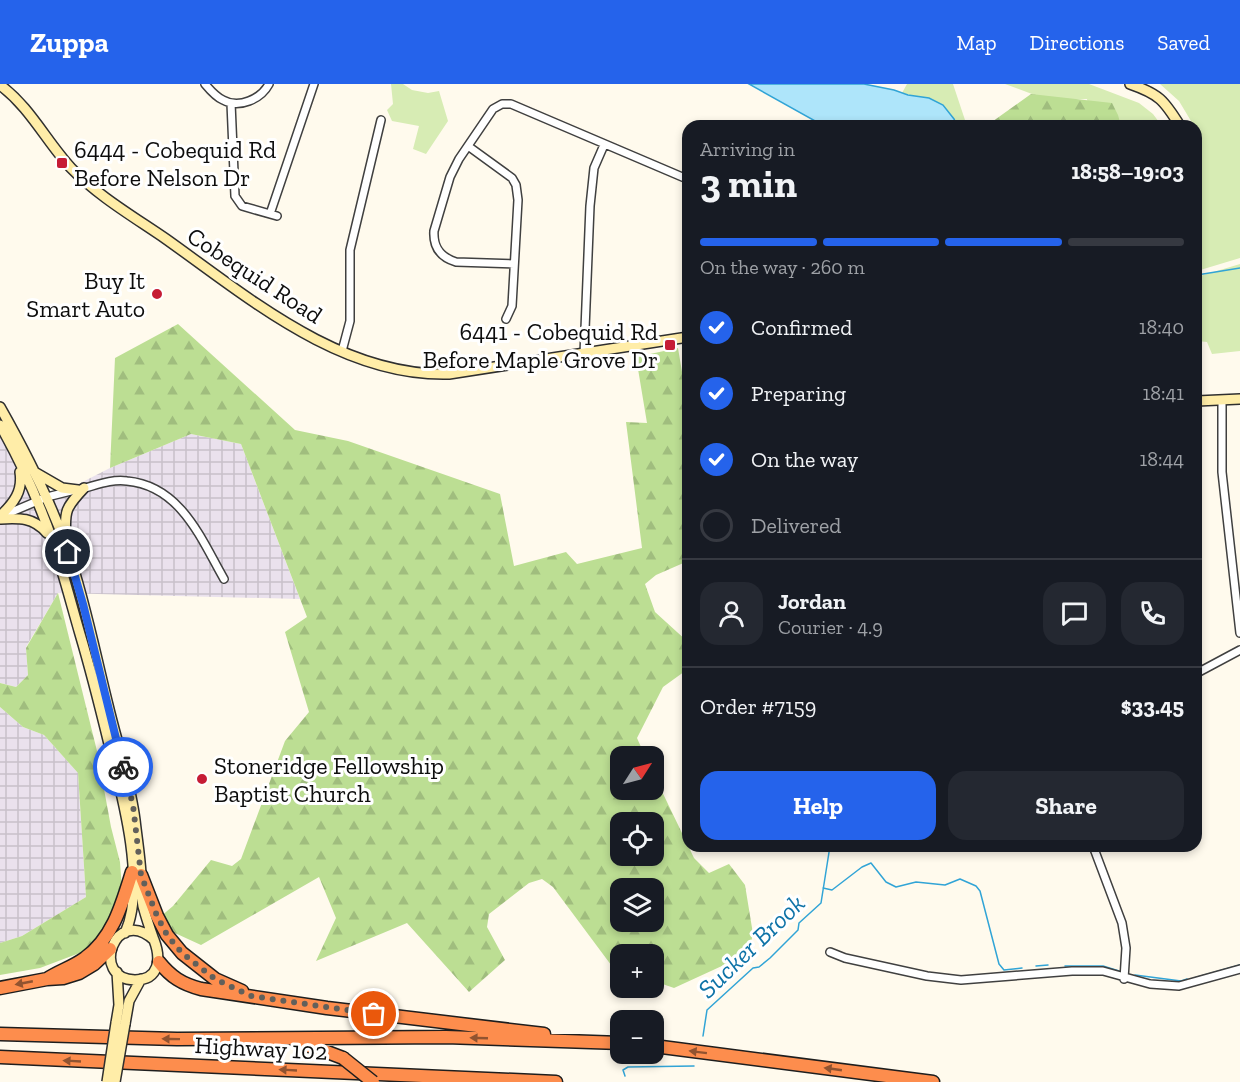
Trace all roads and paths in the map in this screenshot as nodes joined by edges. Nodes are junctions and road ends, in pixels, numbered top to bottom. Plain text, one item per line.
1 (205, 84) edge
2 (269, 84) edge
3 (314, 84) edge
4 (1130, 84) edge
5 (0, 85) edge
6 (231, 103) junction
7 (381, 120) dead end
8 (1176, 120) edge
9 (604, 145) junction
10 (468, 146) junction
11 (682, 178) edge
12 (514, 264) junction
13 (506, 319) dead end
14 (682, 338) edge
15 (342, 351) junction
16 (584, 354) junction
17 (1240, 399) edge
18 (1222, 400) junction
19 (1202, 401) edge
20 (0, 407) edge
21 (0, 425) edge
22 (16, 458) junction
23 (36, 473) junction
24 (81, 489) junction
25 (47, 497) junction
26 (37, 502) junction
27 (0, 517) edge
28 (53, 542) junction
29 (68, 552) junction
30 (224, 579) dead end
31 (1240, 633) edge
32 (1240, 650) edge
33 (1202, 670) edge
34 (1095, 852) edge
35 (137, 874) junction
36 (125, 933) junction
37 (154, 940) junction
38 (111, 949) junction
39 (830, 952) dead end
40 (159, 962) junction
41 (1240, 969) edge
42 (117, 972) junction
43 (47, 979) junction
44 (141, 979) junction
45 (1124, 979) junction
46 (0, 988) edge
47 (251, 996) junction
48 (120, 1024) junction
49 (0, 1034) edge
50 (250, 1040) junction
51 (610, 1042) edge
52 (610, 1043) edge
53 (664, 1047) edge
54 (0, 1057) edge
55 (107, 1082) edge
56 (115, 1082) edge
57 (373, 1082) edge
58 (556, 1082) edge
59 (933, 1082) edge

1 - 6 street
2 - 6 street
3 - 6 street
4 - 8 main road
5 - 15 main road, Cobequid Road
7 - 15 street
9 - 10 street
9 - 11 street
9 - 16 street
10 - 12 street
10 - 12 street
12 - 13 street
14 - 16 main road, Cobequid Road
15 - 16 main road, Cobequid Road
17 - 18 main road
18 - 19 main road
18 - 31 street
20 - 23 main road
21 - 22 main road
22 - 26 main road
22 - 27 main road
23 - 24 main road
23 - 25 main road
24 - 25 street
24 - 29 main road
24 - 30 street
25 - 26 street
25 - 29 main road
26 - 27 street
26 - 28 main road
27 - 28 main road
28 - 35 main road
29 - 35 main road
32 - 33 street
34 - 45 street
35 - 36 main road
35 - 37 main road
35 - 43 highway
35 - 47 highway
36 - 37 main road
36 - 38 main road
37 - 40 main road
38 - 42 main road
38 - 43 highway
39 - 45 street
40 - 44 main road
40 - 47 highway
41 - 45 street
42 - 44 main road
42 - 48 main road
43 -> 46 highway
44 - 48 main road
47 - 51 highway
48 - 55 main road, bridge
48 - 56 main road, bridge
50 -> 49 highway
52 -> 50 highway
50 - 57 highway, bridge
59 -> 53 highway
58 -> 54 highway, Highway 102

